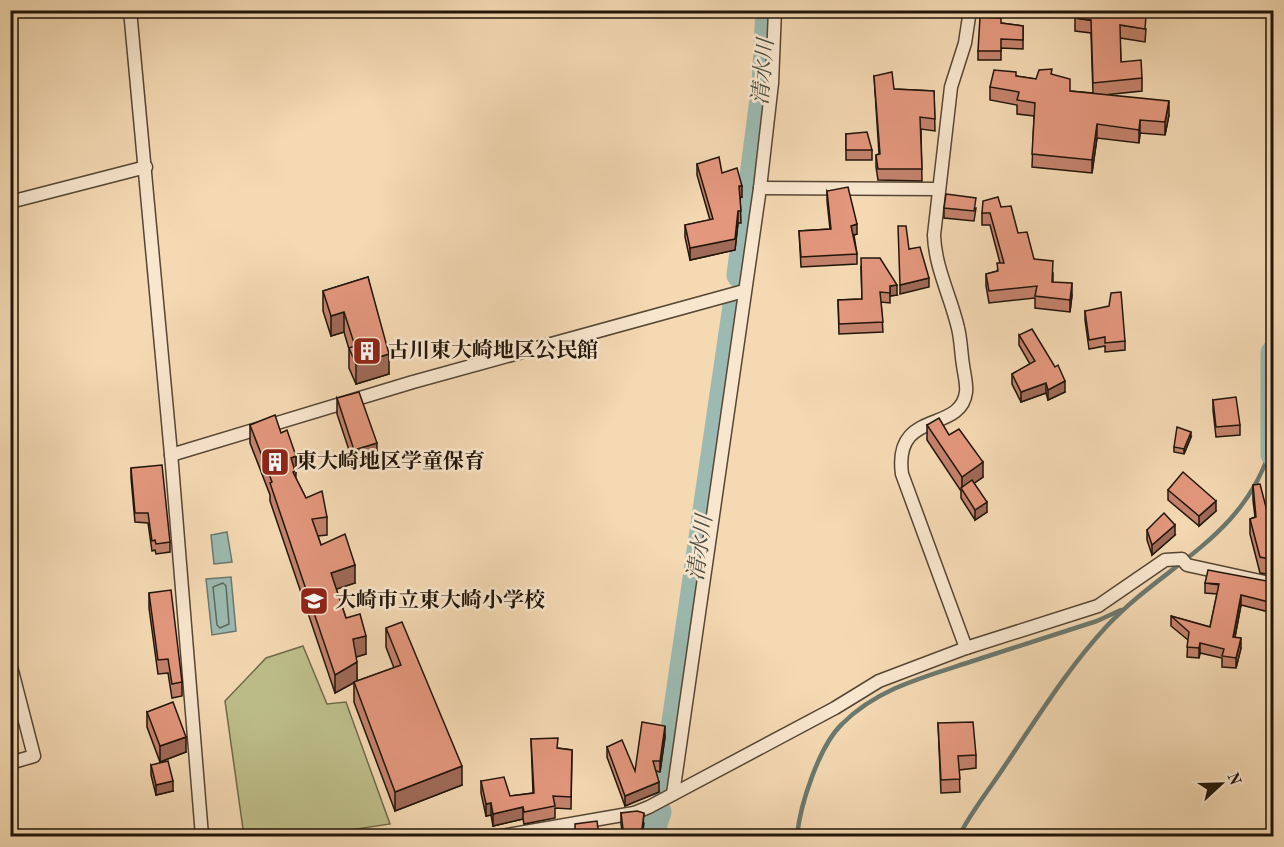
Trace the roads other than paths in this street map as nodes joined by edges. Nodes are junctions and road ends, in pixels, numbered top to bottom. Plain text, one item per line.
1 (130, 10) edge
2 (776, 10) edge
3 (970, 10) edge
4 (146, 167) junction
5 (760, 188) junction
6 (938, 189) junction
7 (10, 202) edge
8 (744, 291) junction
9 (171, 455) junction
10 (1274, 584) edge
11 (966, 648) junction
12 (10, 663) edge
13 (10, 763) edge
14 (673, 794) junction
15 (202, 837) edge
16 (502, 837) edge

1 - 4 street
2 - 5 street
3 - 6 street
4 - 7 street
4 - 9 street
5 - 6 street
5 - 8 street
6 - 11 street
8 - 9 street
8 - 14 street
9 - 15 street
10 - 11 street
11 - 14 street
12 - 13 street
14 - 16 street

